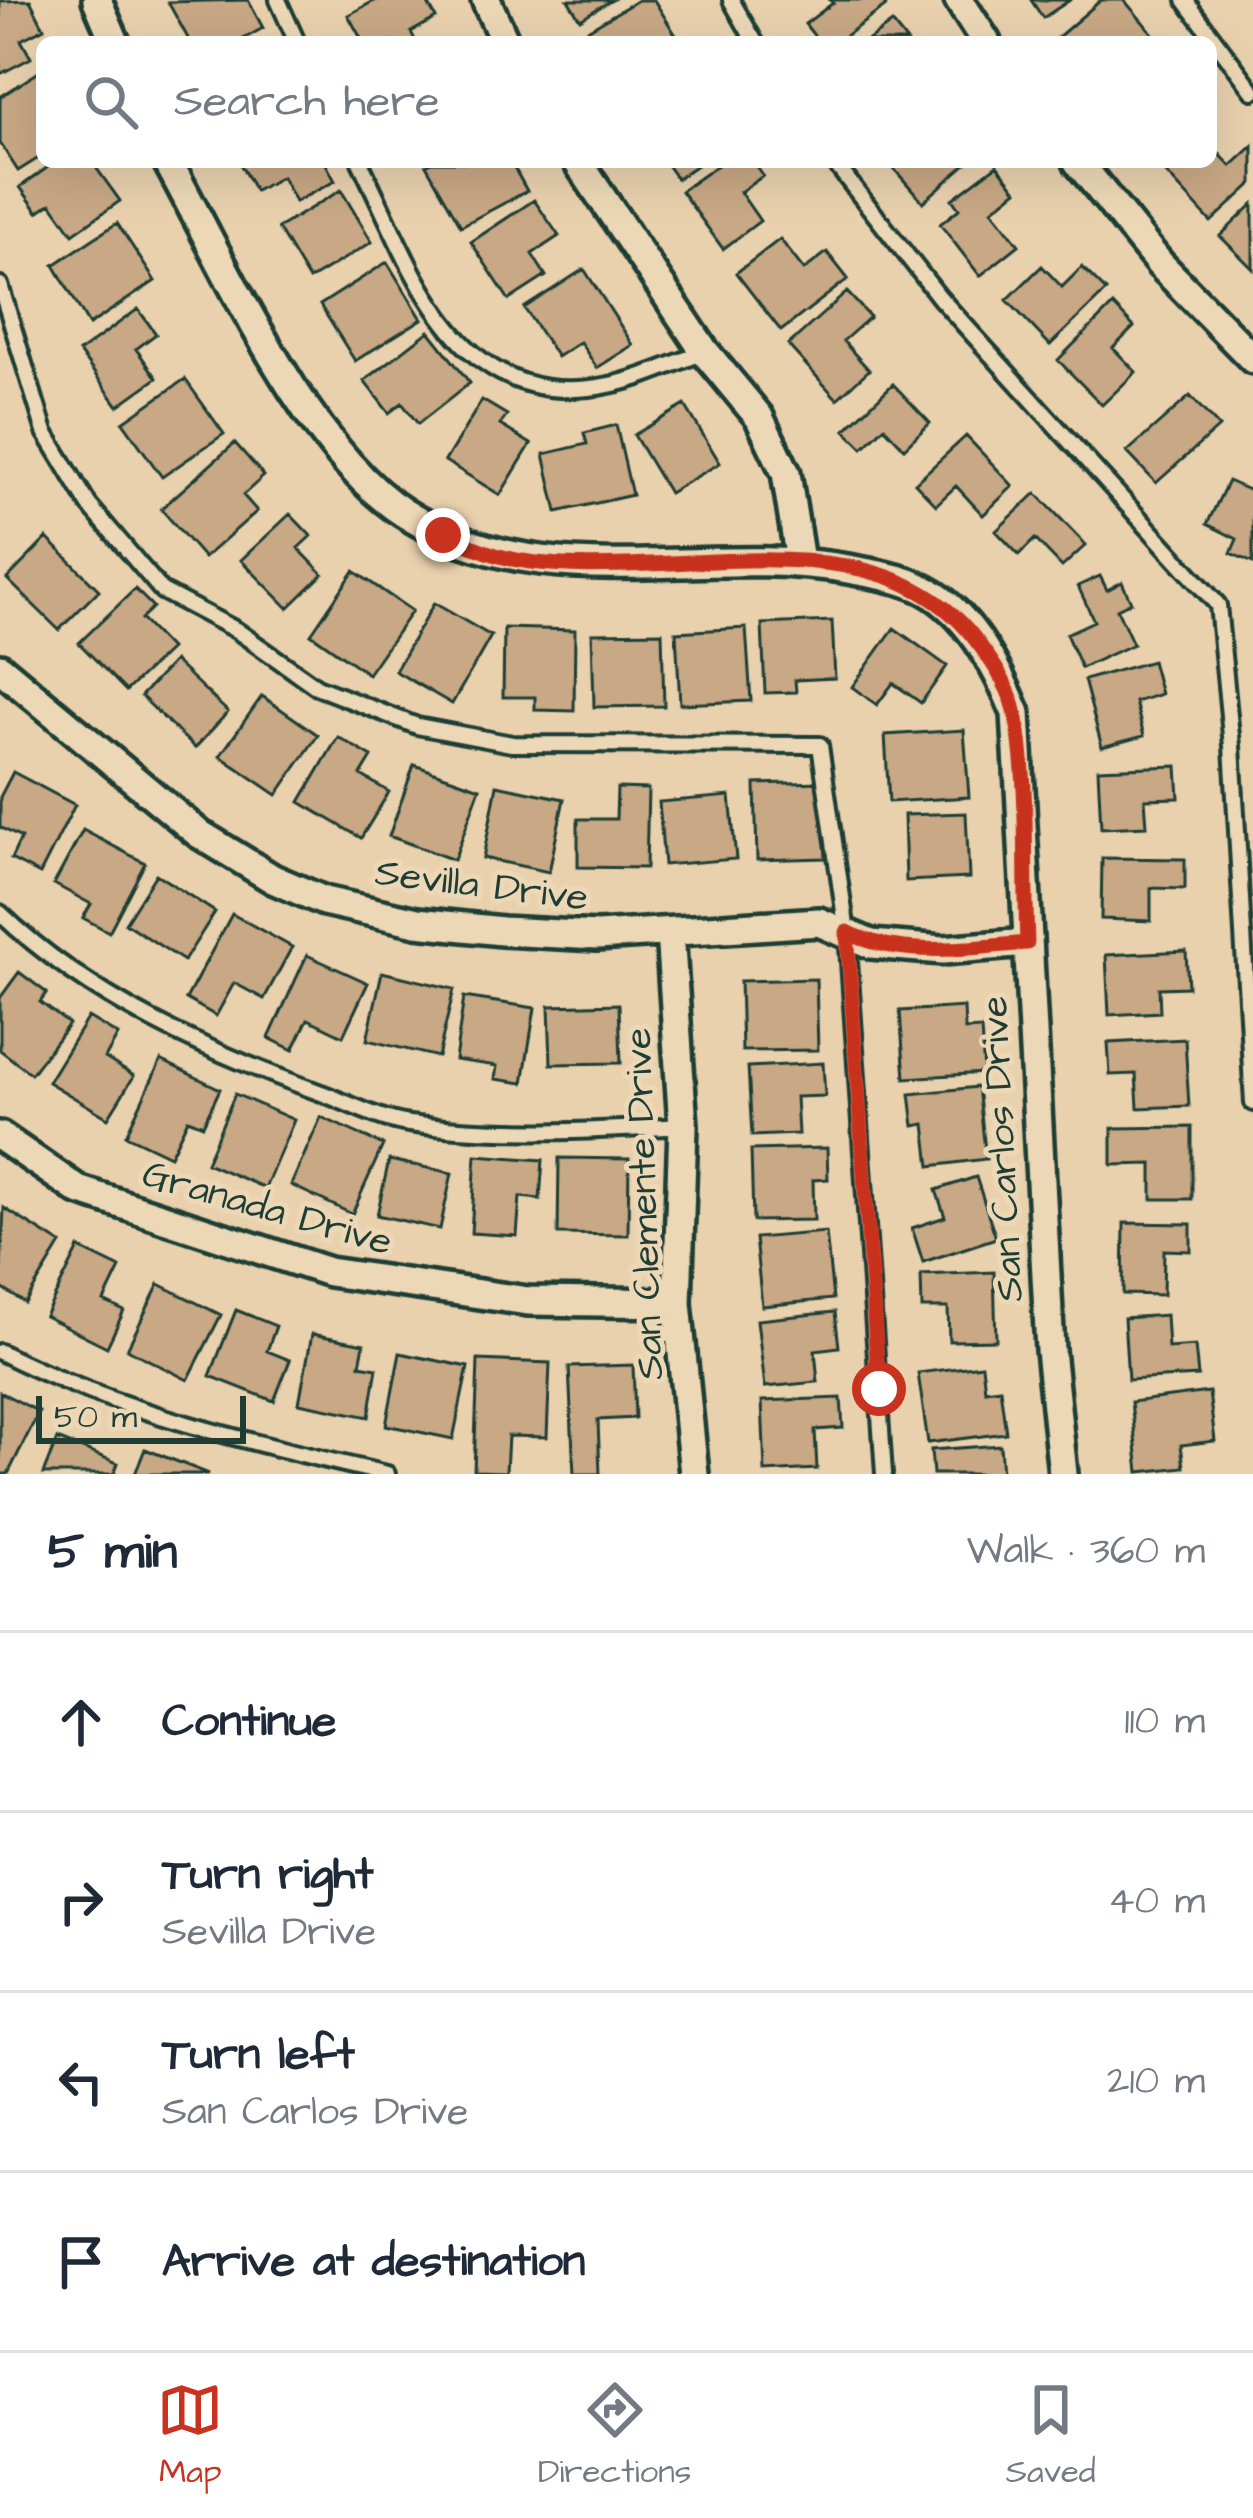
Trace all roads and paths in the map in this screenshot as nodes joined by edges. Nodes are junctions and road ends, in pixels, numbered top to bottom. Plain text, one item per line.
1 (97, 0) edge
2 (278, 0) edge
3 (486, 0) edge
4 (730, 0) edge
5 (958, 0) edge
6 (1185, 0) edge
7 (112, 36) edge
8 (294, 36) edge
9 (502, 36) edge
10 (751, 36) edge
11 (982, 36) edge
12 (1212, 36) edge
13 (1217, 43) edge
14 (1253, 91) edge
15 (171, 168) edge
16 (363, 168) edge
17 (582, 168) edge
18 (839, 168) edge
19 (1083, 168) edge
20 (0, 285) edge
21 (705, 352) junction
22 (1253, 359) edge
23 (800, 561) junction
24 (2, 675) edge
25 (0, 913) edge
26 (670, 932) junction
27 (847, 932) junction
28 (1027, 943) junction
29 (1253, 1102) edge
30 (683, 1126) junction
31 (0, 1136) edge
32 (676, 1303) junction
33 (0, 1352) edge
34 (387, 1474) edge
35 (694, 1474) edge
36 (884, 1474) edge
37 (1064, 1474) edge

1 - 7 street
2 - 8 lane
3 - 9 street
4 - 10 lane
5 - 11 street
6 - 12 lane
13 - 14 lane
15 - 23 street, San Carlos Drive
16 - 21 lane
17 - 21 street
18 - 29 lane
19 - 22 street
20 - 27 lane
21 - 23 street
23 - 28 street, San Carlos Drive
24 - 26 street, Sevilla Drive
25 - 30 lane
26 - 27 street, Sevilla Drive
26 - 30 street, San Clemente Drive
27 - 28 street, Sevilla Drive
27 - 36 lane
28 - 37 street, San Carlos Drive
30 - 32 street, San Clemente Drive
31 - 32 street, Granada Drive
32 - 35 street, San Clemente Drive
33 - 34 lane

